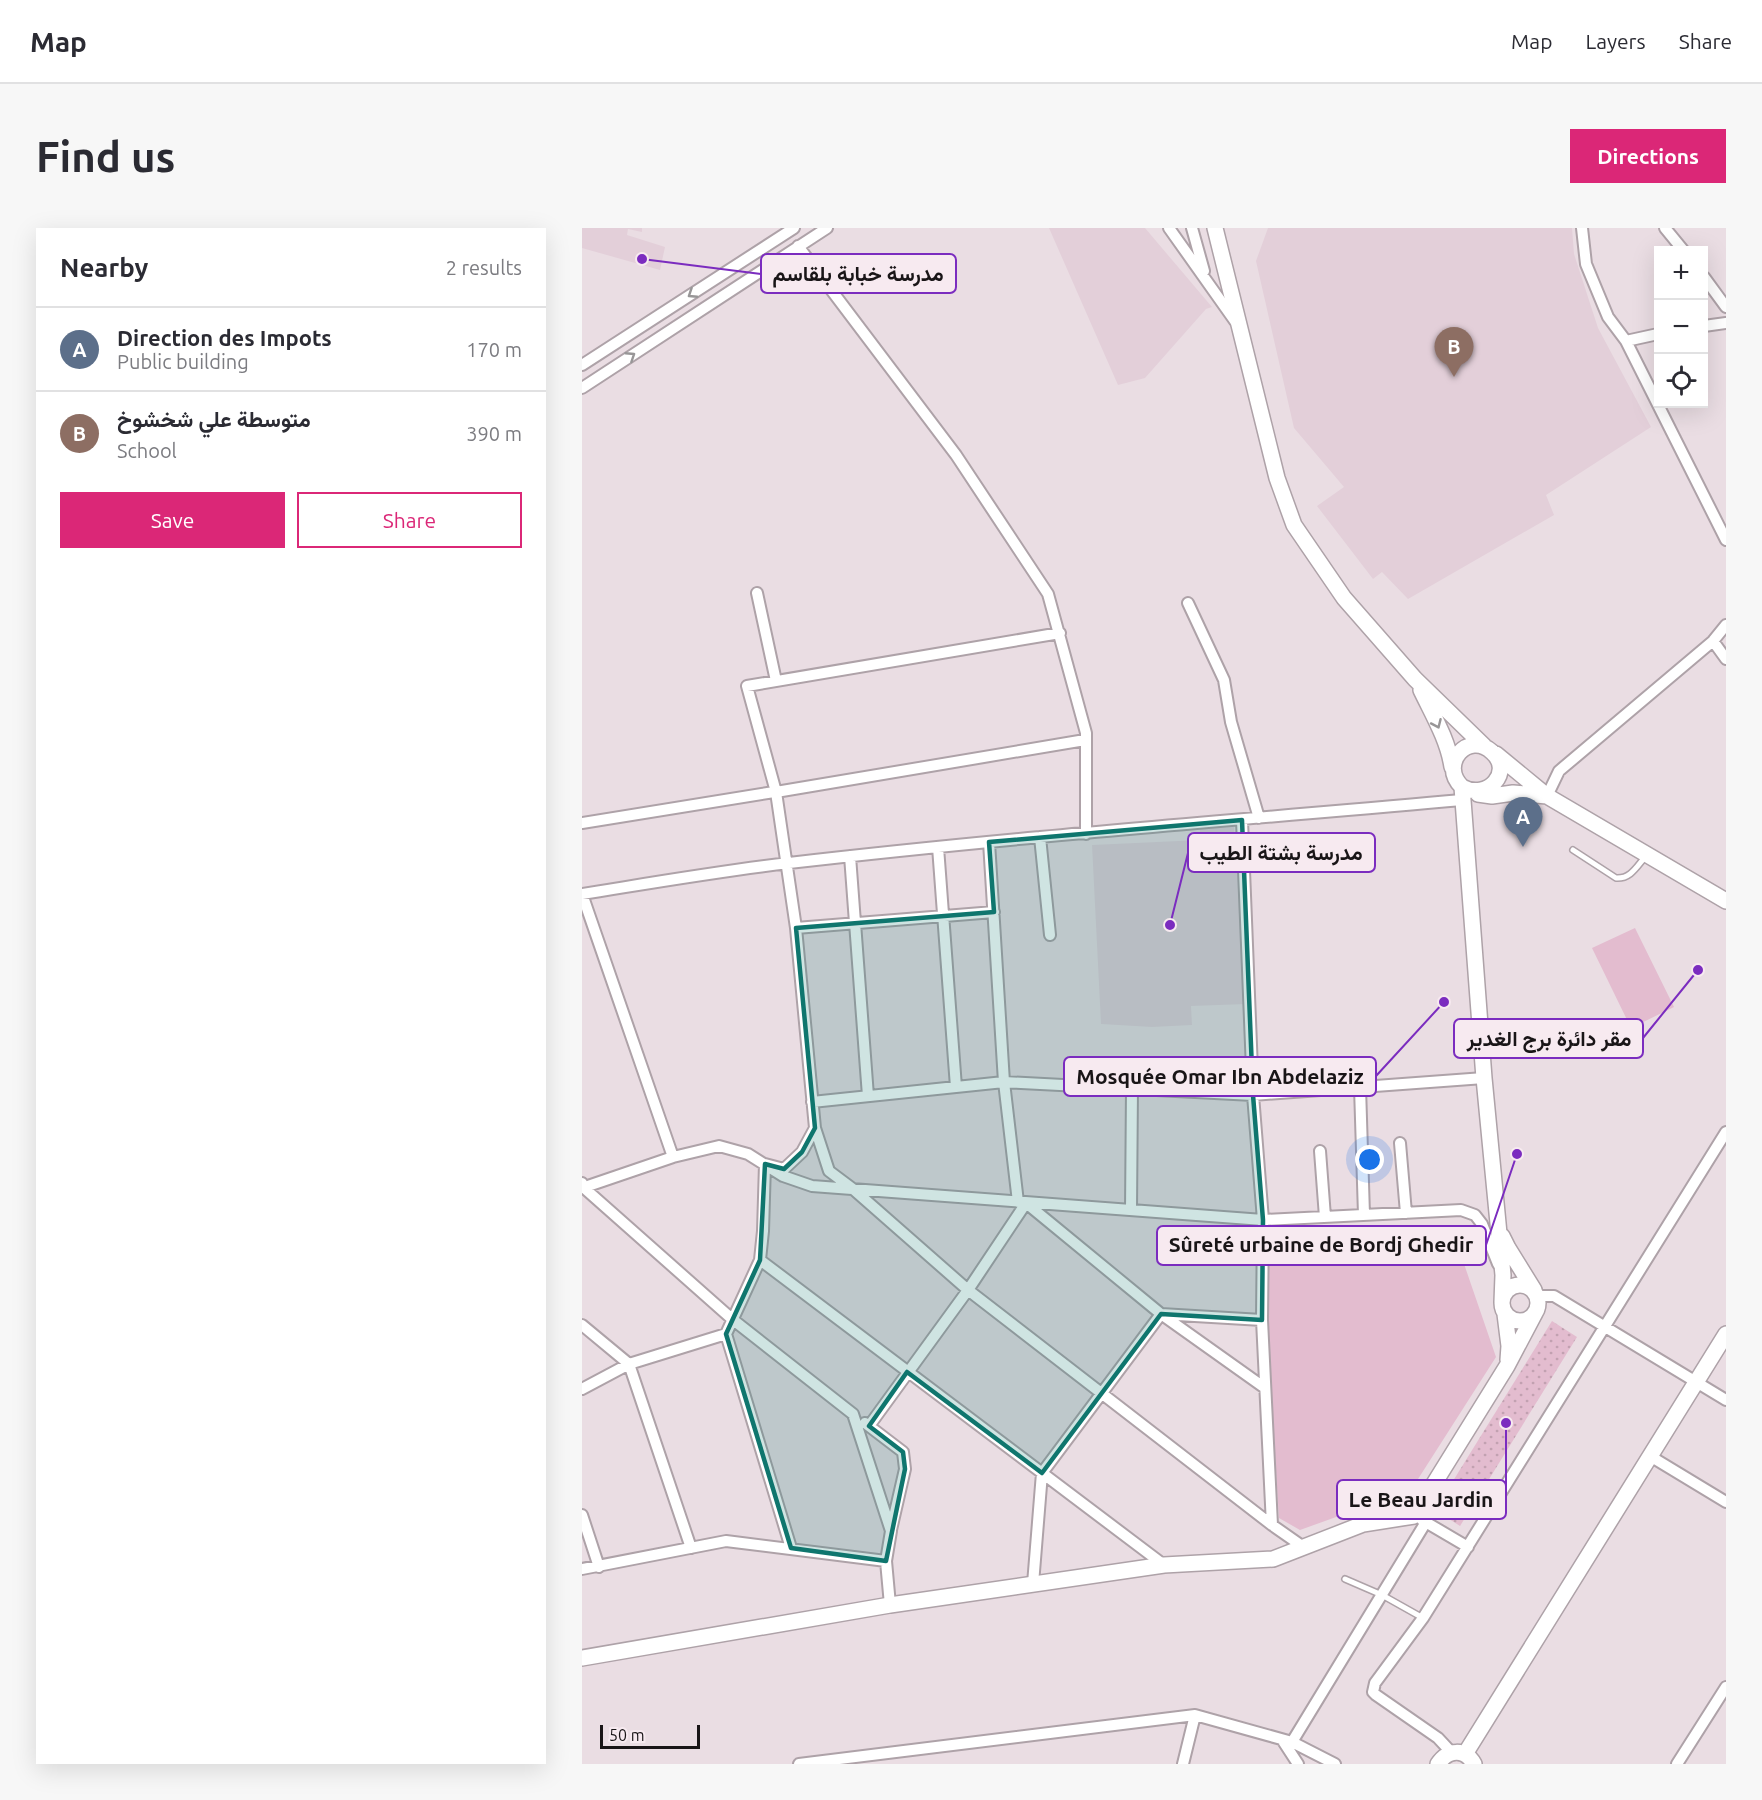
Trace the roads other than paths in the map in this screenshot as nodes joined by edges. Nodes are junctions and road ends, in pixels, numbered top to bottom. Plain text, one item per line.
1 (794, 228) edge
2 (826, 228) edge
3 (1169, 228) edge
4 (1192, 228) edge
5 (1215, 228) edge
6 (1582, 228) edge
7 (1665, 228) edge
8 (798, 246) junction
9 (1680, 246) edge
10 (1206, 278) junction
11 (1708, 282) edge
12 (1726, 306) edge
13 (1726, 323) edge
14 (1708, 325) edge
15 (1240, 329) junction
16 (1654, 335) edge
17 (1626, 341) junction
18 (582, 365) edge
19 (582, 388) edge
20 (1726, 540) edge
21 (757, 593) dead end
22 (1188, 603) dead end
23 (1726, 625) edge
24 (1060, 633) junction
25 (1713, 641) junction
26 (1726, 659) edge
27 (1415, 679) junction
28 (776, 681) junction
29 (1086, 740) junction
30 (1488, 748) junction
31 (1453, 771) junction
32 (775, 792) junction
33 (1467, 793) junction
34 (1547, 796) junction
35 (1260, 818) junction
36 (1242, 820) junction
37 (582, 823) edge
38 (1086, 834) junction
39 (1040, 837) junction
40 (989, 842) junction
41 (938, 847) junction
42 (1573, 850) dead end
43 (1647, 855) junction
44 (850, 856) junction
45 (786, 863) junction
46 (582, 894) edge
47 (1726, 901) edge
48 (994, 912) junction
49 (944, 916) junction
50 (856, 923) junction
51 (796, 928) junction
52 (1050, 935) dead end
53 (1484, 1078) junction
54 (1005, 1082) junction
55 (956, 1087) junction
56 (1360, 1087) junction
57 (1132, 1088) junction
58 (1253, 1095) junction
59 (868, 1096) junction
60 (812, 1102) junction
61 (815, 1128) junction
62 (1726, 1132) edge
63 (1400, 1143) dead end
64 (1320, 1151) dead end
65 (673, 1157) junction
66 (765, 1164) junction
67 (582, 1186) edge
68 (853, 1189) junction
69 (1022, 1202) junction
70 (1131, 1210) junction
71 (1406, 1213) junction
72 (1364, 1215) junction
73 (1325, 1217) junction
74 (1263, 1220) junction
75 (1496, 1222) junction
76 (760, 1260) junction
77 (1503, 1275) junction
78 (968, 1290) junction
79 (1535, 1293) junction
80 (1504, 1308) junction
81 (1535, 1313) junction
82 (1161, 1314) junction
83 (732, 1319) junction
84 (1262, 1320) junction
85 (582, 1325) edge
86 (1605, 1327) junction
87 (726, 1334) junction
88 (1726, 1334) edge
89 (629, 1364) junction
90 (1507, 1366) junction
91 (908, 1372) junction
92 (1695, 1382) junction
93 (1265, 1388) junction
94 (582, 1389) edge
95 (1101, 1393) junction
96 (1726, 1400) edge
97 (853, 1414) junction
98 (869, 1426) junction
99 (1650, 1456) junction
100 (1042, 1473) junction
101 (1726, 1502) edge
102 (582, 1515) edge
103 (1420, 1519) junction
104 (1272, 1525) junction
105 (891, 1530) junction
106 (1302, 1546) junction
107 (1468, 1547) junction
108 (691, 1548) junction
109 (791, 1548) junction
110 (886, 1561) junction
111 (1164, 1565) junction
112 (599, 1567) junction
113 (582, 1569) edge
114 (1345, 1579) dead end
115 (1033, 1584) junction
116 (1382, 1595) junction
117 (890, 1605) junction
118 (1424, 1618) junction
119 (582, 1658) edge
120 (1726, 1687) edge
121 (1195, 1715) junction
122 (1287, 1741) junction
123 (1468, 1758) edge
124 (799, 1764) edge
125 (1183, 1764) edge
126 (1298, 1764) edge
127 (1335, 1764) edge
128 (1438, 1764) edge
129 (1677, 1764) edge

1 -> 18 street
2 - 8 street
3 - 10 street
4 - 10 street
5 - 15 main road
6 - 17 street
7 - 9 street
19 -> 8 street
8 - 24 street
10 - 15 street
11 - 12 street
13 - 14 street
15 - 27 main road
16 - 17 street
17 - 20 street
21 - 28 street
22 - 35 street
23 - 25 street
24 - 28 street
24 - 29 street
25 - 26 street
25 - 34 street
27 - 30 main road
27 -> 31 main road
28 - 32 street
29 - 32 street
29 - 38 street
30 - 31 main road
30 - 33 main road
30 - 34 main road
31 - 33 main road
32 - 37 street
32 - 45 street
33 - 34 main road
33 - 35 street
33 - 53 main road
34 - 43 main road
35 - 36 street
36 - 38 street
36 - 58 street
38 - 39 street
39 - 40 street
39 - 52 street
40 - 41 street
40 - 48 street
41 - 44 street
41 - 49 street
42 - 43 lane
43 - 47 main road
44 - 45 street
44 - 50 street
45 - 46 street
45 - 51 street
46 - 65 street
48 - 49 street
48 - 54 street
49 - 50 street
49 - 55 street
50 - 51 street
50 - 59 street
51 - 60 street
53 - 56 street
53 - 75 main road
54 - 55 street
54 - 57 street
54 - 69 street
55 - 59 street
56 - 58 street
56 - 72 street
57 - 58 street
57 - 70 street
58 - 74 street
59 - 60 street
60 - 61 street
61 - 66 street
61 - 68 street
62 - 86 street
63 - 71 street
64 - 73 street
65 - 66 street
65 - 67 street
66 - 68 street
66 - 76 street
67 - 83 street
68 - 69 street
68 - 78 street
69 - 70 street
69 - 78 street
69 - 82 street
70 - 74 street
71 - 72 street
71 - 77 street
72 - 73 street
73 - 74 street
74 - 84 street
75 - 77 main road
75 - 79 main road
76 - 83 street
76 - 91 street
77 - 80 main road
78 - 91 street
78 - 95 street
79 - 80 main road
79 - 81 main road
79 - 86 street
80 - 81 main road
80 - 90 main road
81 - 90 main road
82 - 84 street
82 - 93 street
82 - 95 street
83 - 87 street
83 - 97 street
84 - 93 street
85 - 89 street
86 - 92 street
86 - 107 street
87 - 89 street
87 - 109 street
88 - 92 main road
89 - 94 street
89 - 108 street
90 - 103 main road
91 - 98 street
91 - 100 street
92 - 96 street
92 - 99 main road
93 - 104 street
95 - 100 street
95 - 104 street
97 - 98 street
97 - 105 street
98 - 105 street
99 - 101 street
99 - 123 main road
100 - 111 street
100 - 115 street
102 - 112 street
103 - 106 main road
103 - 107 street
103 - 116 street
104 - 106 street
105 - 110 street
106 - 111 main road
107 - 118 street
108 - 109 street
108 - 112 street
109 - 110 street
110 - 117 street
111 - 115 main road
112 - 113 street
114 - 116 lane
115 - 117 main road
116 - 118 lane
116 - 122 street
117 - 119 main road
118 - 123 street
120 - 129 street
121 - 122 street
121 - 124 street
121 - 125 street
122 - 126 street
122 - 127 street
123 - 128 main road

